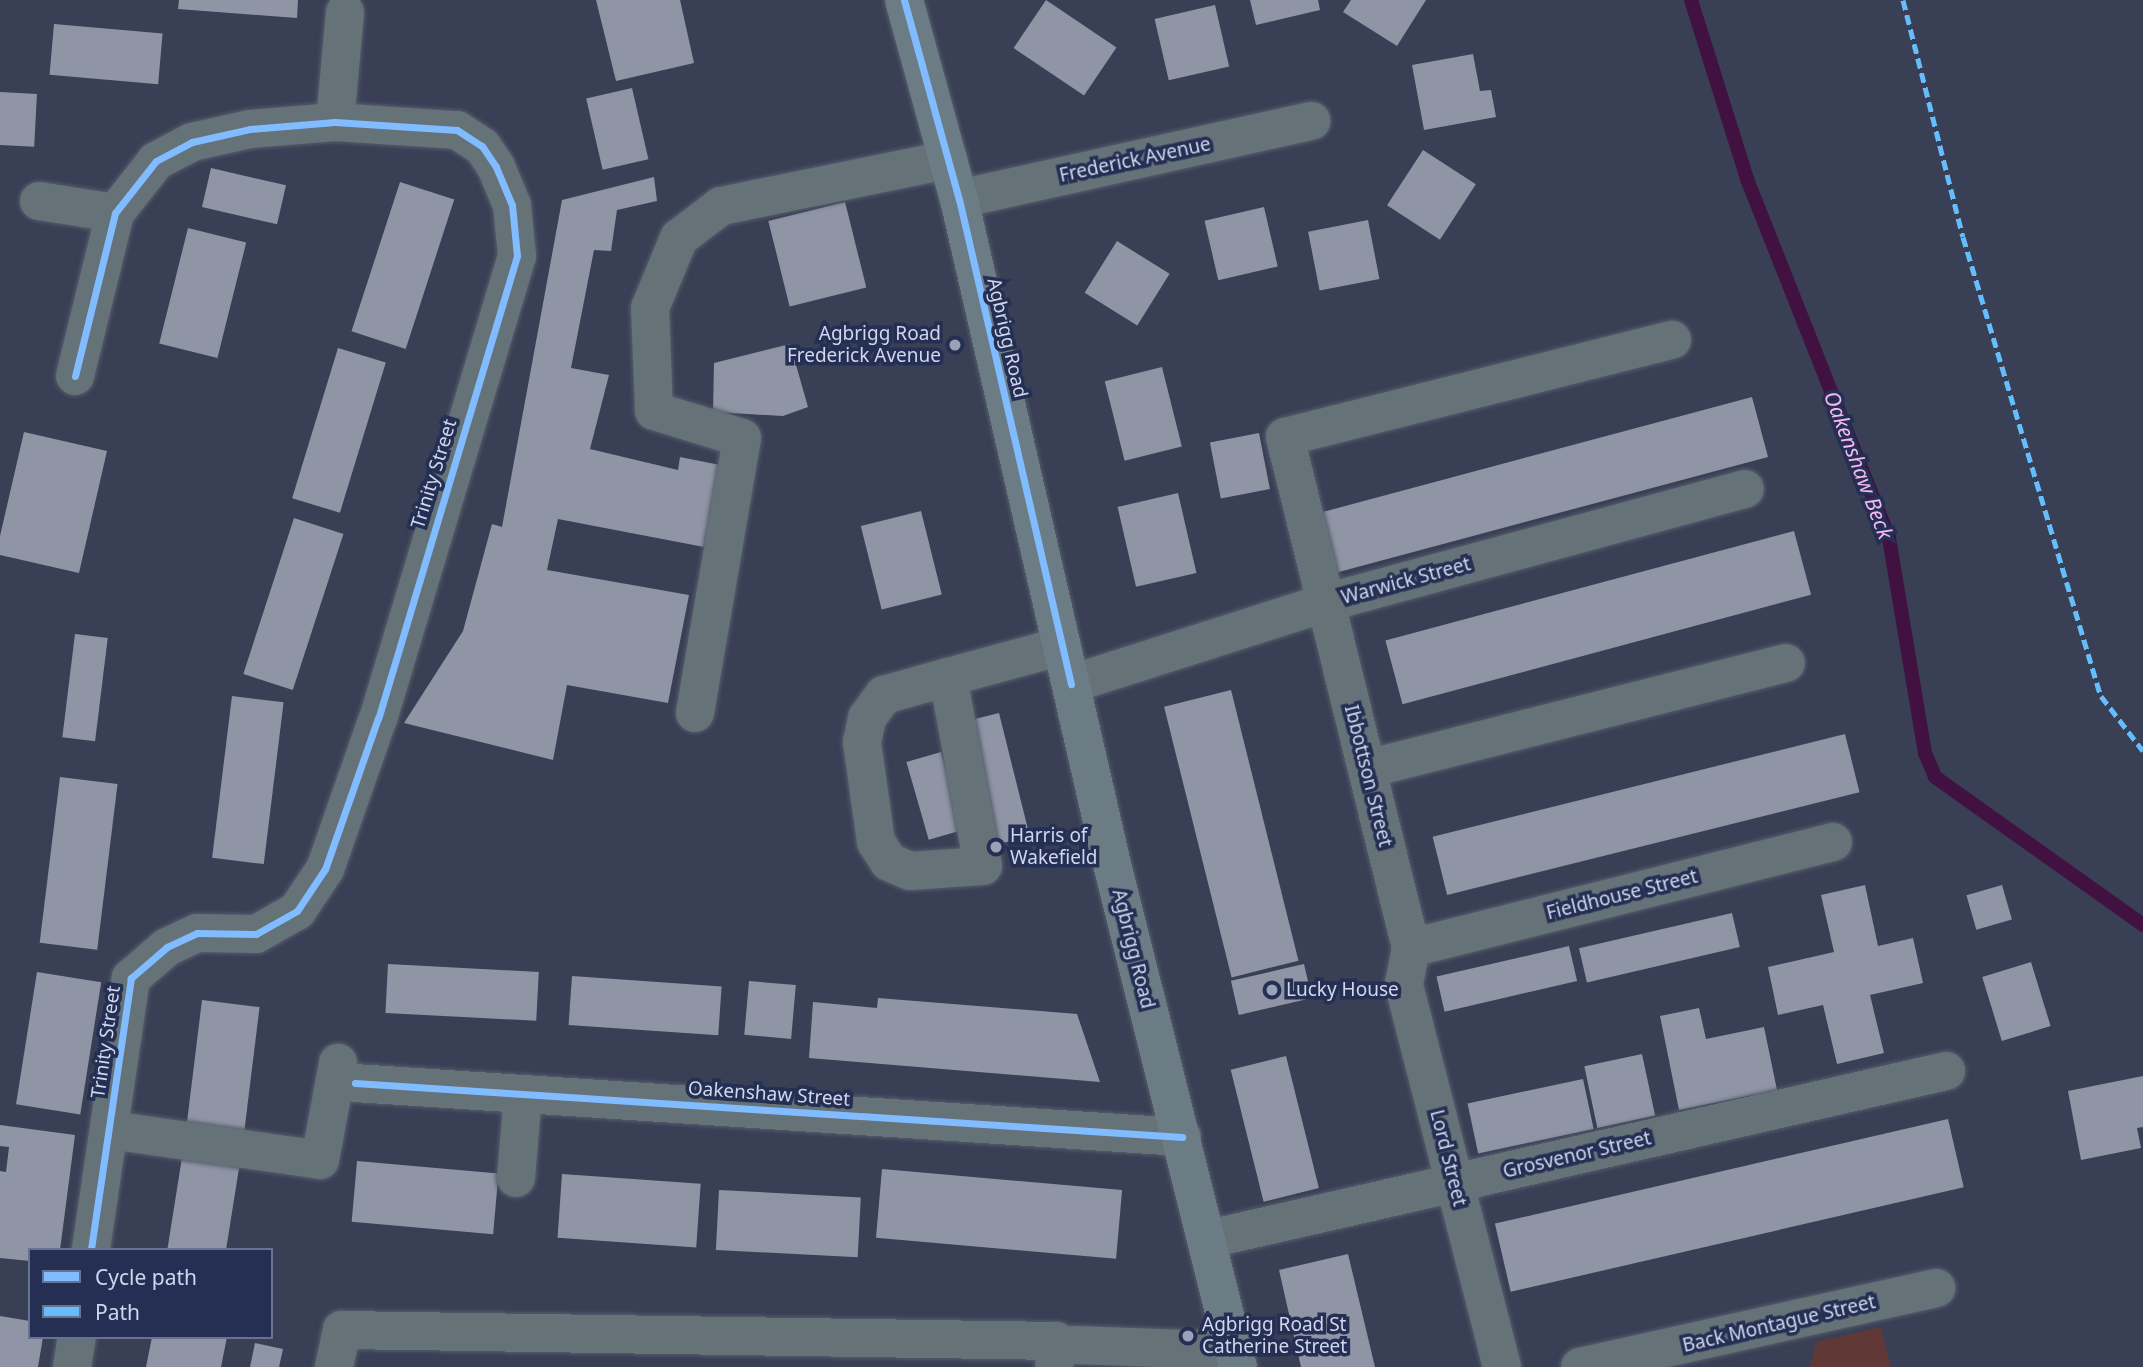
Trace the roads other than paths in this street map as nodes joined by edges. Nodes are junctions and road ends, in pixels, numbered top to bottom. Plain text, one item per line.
1 (904, 0) edge
2 (345, 12) dead end
3 (1311, 121) dead end
4 (335, 122) junction
5 (948, 160) junction
6 (959, 199) junction
7 (39, 201) dead end
8 (114, 213) junction
9 (1672, 340) dead end
10 (75, 376) dead end
11 (1745, 489) dead end
12 (1325, 603) junction
13 (1062, 646) junction
14 (1786, 663) dead end
15 (948, 677) junction
16 (1071, 684) junction
17 (695, 713) dead end
18 (1367, 769) junction
19 (1833, 842) dead end
20 (1411, 948) junction
21 (1946, 1071) dead end
22 (523, 1094) junction
23 (110, 1130) junction
24 (1181, 1137) junction
25 (516, 1178) dead end
26 (1454, 1183) junction
27 (1209, 1239) junction
28 (90, 1248) edge
29 (1936, 1288) dead end
30 (76, 1339) edge
31 (1064, 1356) edge
32 (1237, 1359) edge
33 (72, 1367) edge
34 (334, 1367) edge
35 (1502, 1367) edge
36 (1580, 1367) edge

1 - 5 main road, Agbrigg Road
2 - 4 street
3 - 6 street, Frederick Avenue
4 - 8 street, Trinity Street
4 - 23 street, Trinity Street
5 - 6 main road, Agbrigg Road
5 - 17 street
6 - 13 main road, Agbrigg Road
7 - 8 street
8 - 10 street, Trinity Street
9 - 12 street, Ibbottson Street
11 - 12 street, Warwick Street
12 - 16 street, Warwick Street
12 - 18 street, Ibbottson Street
13 - 15 street
13 - 16 main road, Agbrigg Road
14 - 18 street
15 - 15 street
16 - 24 main road, Agbrigg Road
18 - 20 street, Ibbottson Street
19 - 20 street, Fieldhouse Street
20 - 26 street, Lord Street
21 - 26 street, Grosvenor Street
22 - 23 street, Oakenshaw Street
22 - 24 street, Oakenshaw Street
22 - 25 street
23 - 28 street, Trinity Street
24 - 27 main road, Agbrigg Road
26 - 27 street, Grosvenor Street
26 - 35 street, Lord Street
27 - 32 main road, Agbrigg Road
29 - 36 street, Back Montague Street
30 - 33 street
31 - 32 street
31 - 34 street

